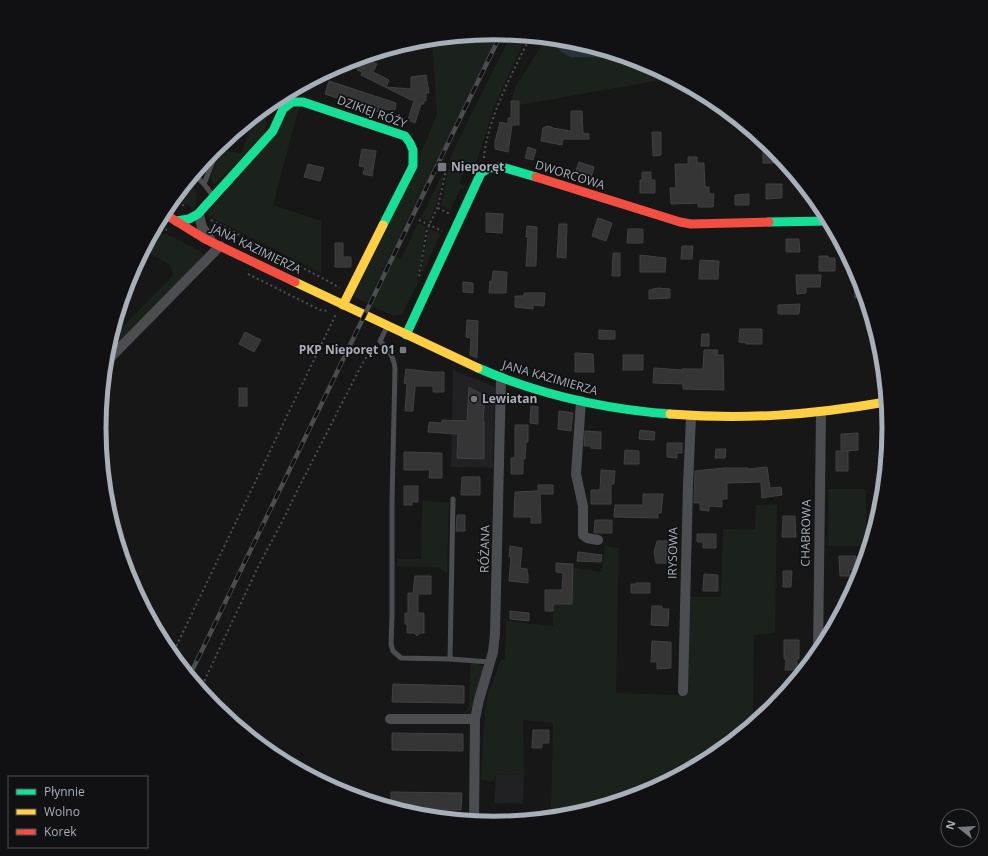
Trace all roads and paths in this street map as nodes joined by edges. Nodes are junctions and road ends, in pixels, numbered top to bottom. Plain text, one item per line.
1 (527, 42) edge
2 (448, 161) dead end
3 (212, 162) edge
4 (489, 168) junction
5 (198, 178) edge
6 (204, 184) junction
7 (213, 197) junction
8 (438, 208) junction
9 (451, 214) dead end
10 (199, 215) junction
11 (168, 217) edge
12 (419, 220) dead end
13 (166, 221) edge
14 (822, 221) edge
15 (165, 222) edge
16 (174, 223) junction
17 (429, 225) junction
18 (438, 229) dead end
19 (216, 244) junction
20 (242, 271) dead end
21 (423, 277) dead end
22 (340, 308) junction
23 (387, 326) junction
24 (406, 335) junction
25 (380, 341) junction
26 (113, 355) edge
27 (501, 377) junction
28 (581, 401) junction
29 (881, 403) edge
30 (821, 413) junction
31 (691, 416) junction
32 (453, 499) dead end
33 (598, 540) dead end
34 (818, 642) edge
35 (175, 649) edge
36 (450, 659) junction
37 (490, 662) junction
38 (203, 685) edge
39 (683, 691) dead end
40 (390, 719) dead end
41 (475, 719) junction
42 (474, 815) edge

1 - 4 path
2 - 8 path
3 - 6 lane
4 - 14 street, DWORCOWA
4 - 24 street
5 - 6 lane
6 - 7 lane
7 - 10 street, DZIKIEJ RÓŻY
7 - 22 street, DZIKIEJ RÓŻY
8 - 9 path
8 - 17 path
10 - 16 street
10 - 19 street
11 - 16 street, JANA KAZIMIERZA
12 - 17 path
13 - 16 street, JANA KAZIMIERZA
15 - 16 street
16 - 19 street, JANA KAZIMIERZA
17 - 18 path
17 - 21 path
19 - 22 street, JANA KAZIMIERZA
19 - 26 street
20 - 22 path
22 - 23 street, JANA KAZIMIERZA
22 - 35 path
23 - 24 street, JANA KAZIMIERZA
23 - 25 lane
24 - 27 street, JANA KAZIMIERZA
25 - 36 lane
25 - 38 path
27 - 28 street, JANA KAZIMIERZA
27 - 37 street, RÓŻANA
28 - 31 street, JANA KAZIMIERZA
28 - 33 street
29 - 30 street, JANA KAZIMIERZA
30 - 31 street, JANA KAZIMIERZA
30 - 34 street, CHABROWA
31 - 39 street, IRYSOWA
32 - 36 lane
36 - 37 lane
37 - 41 street, RÓŻANA
40 - 41 street
41 - 42 street, RÓŻANA

